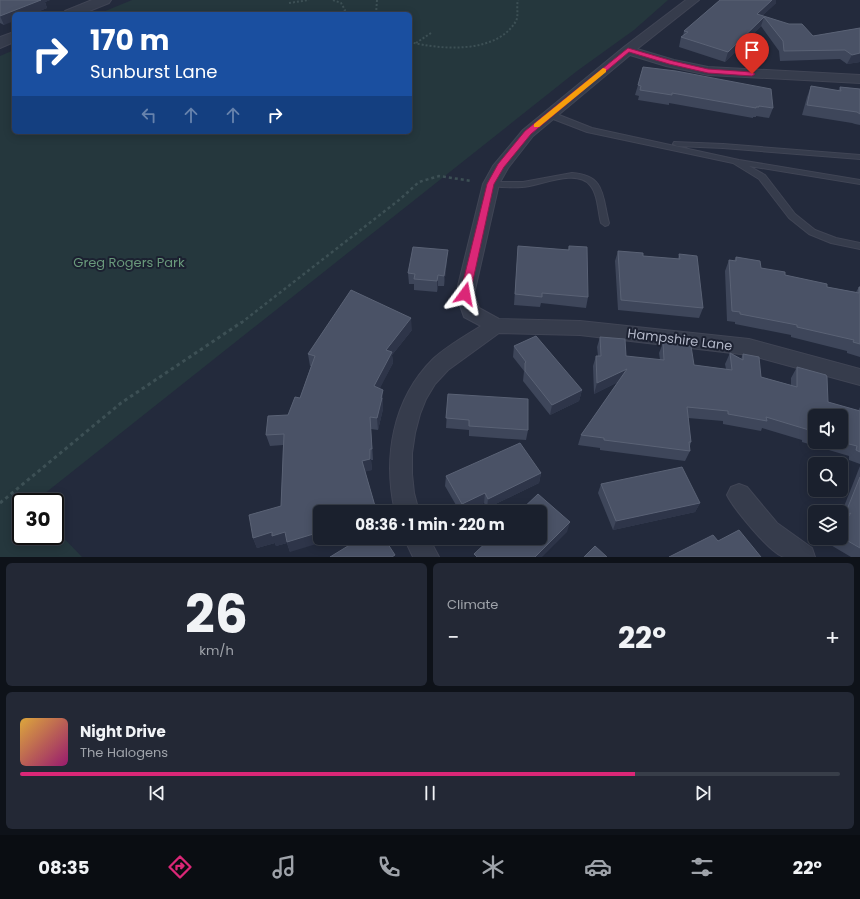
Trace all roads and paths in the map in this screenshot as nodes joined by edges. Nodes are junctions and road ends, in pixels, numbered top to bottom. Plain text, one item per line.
1 (309, 0) edge
2 (333, 0) edge
3 (377, 0) edge
4 (518, 0) edge
5 (694, 0) edge
6 (98, 1) edge
7 (289, 3) dead end
8 (74, 12) edge
9 (344, 12) edge
10 (376, 12) edge
11 (431, 33) dead end
12 (12, 38) edge
13 (0, 43) edge
14 (412, 43) edge
15 (416, 44) junction
16 (628, 50) junction
17 (860, 79) edge
18 (551, 114) junction
19 (652, 143) junction
20 (860, 157) edge
21 (735, 160) junction
22 (860, 182) edge
23 (490, 184) junction
24 (605, 223) dead end
25 (860, 246) edge
26 (496, 326) junction
27 (860, 377) edge
28 (739, 495) dead end
29 (0, 503) edge
30 (406, 505) edge
31 (420, 545) edge
32 (427, 557) edge
33 (802, 557) edge

1 - 7 path
2 - 9 path
3 - 10 path
4 - 15 path
5 - 16 street
6 - 8 street
11 - 15 path
12 - 13 street
14 - 15 path
16 - 17 street
16 - 18 street
18 - 19 lane
18 - 23 street
19 - 20 lane
19 - 21 lane
21 - 22 lane
21 - 25 lane
23 - 24 lane
23 - 26 street
23 - 29 path
26 - 27 street, Hampshire Lane
26 - 30 street
28 - 33 street
31 - 32 street

